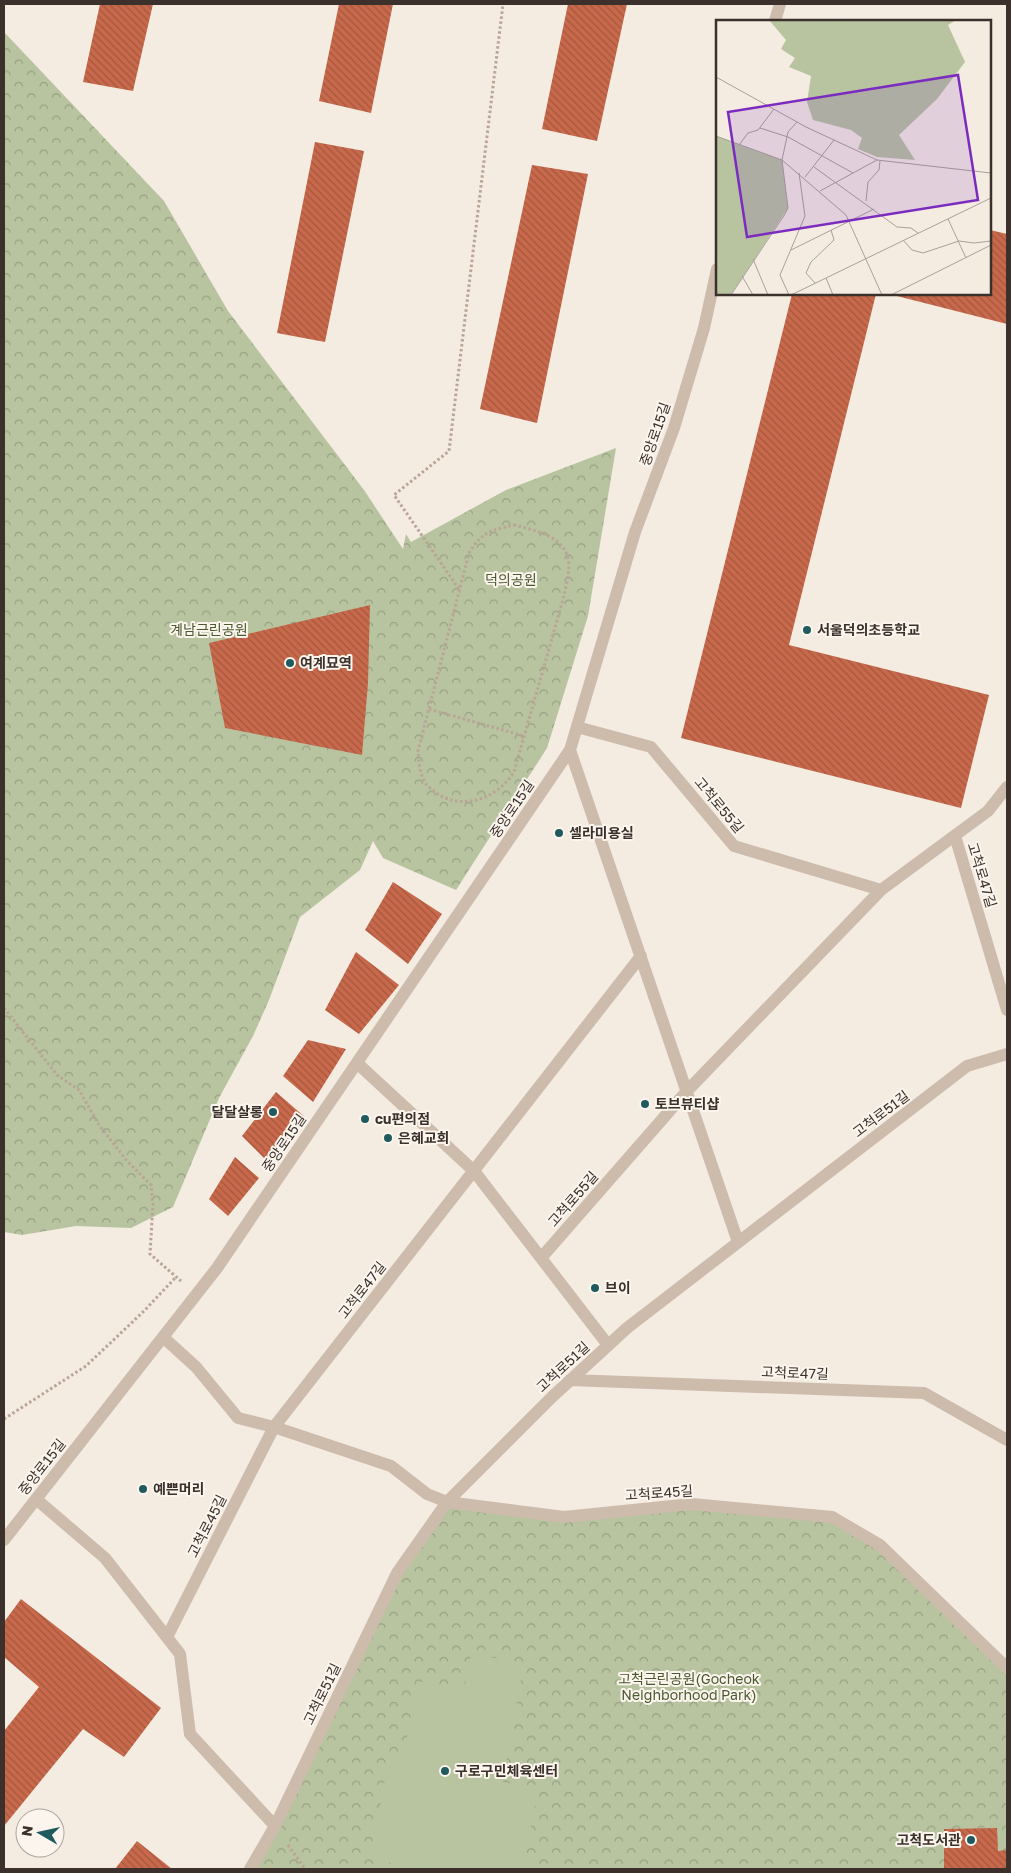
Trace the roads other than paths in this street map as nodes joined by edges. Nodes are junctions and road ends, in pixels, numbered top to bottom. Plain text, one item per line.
1 (780, 4) edge
2 (775, 20) edge
3 (716, 274) edge
4 (578, 728) junction
5 (570, 750) junction
6 (1007, 787) edge
7 (955, 836) junction
8 (882, 890) junction
9 (641, 956) junction
10 (1007, 1010) edge
11 (1007, 1054) edge
12 (357, 1062) junction
13 (687, 1092) junction
14 (474, 1171) junction
15 (738, 1242) junction
16 (541, 1258) junction
17 (163, 1337) junction
18 (608, 1345) junction
19 (570, 1380) junction
20 (274, 1427) junction
21 (1007, 1440) edge
22 (36, 1499) junction
23 (447, 1502) junction
24 (4, 1540) edge
25 (167, 1637) junction
26 (1007, 1668) edge
27 (275, 1826) junction
28 (250, 1869) edge

1 - 2 street
3 - 4 street, 중앙로15길
4 - 5 street, 중앙로15길
4 - 8 street, 고척로55길
5 - 9 street
5 - 12 street, 중앙로15길
6 - 7 street, 고척로55길
7 - 8 street, 고척로55길
7 - 10 street, 고척로47길
8 - 13 street, 고척로55길
9 - 13 street
9 - 14 street, 고척로47길
11 - 15 street, 고척로51길
12 - 14 street
12 - 17 street, 중앙로15길
13 - 15 street
13 - 16 street, 고척로55길
14 - 16 street
14 - 20 street, 고척로47길
15 - 18 street, 고척로51길
16 - 18 street
17 - 20 street, 고척로45길
17 - 22 street, 중앙로15길
18 - 19 street, 고척로51길
19 - 21 street, 고척로47길
19 - 23 street, 고척로51길
20 - 23 street, 고척로45길
20 - 25 street, 고척로45길
22 - 24 street, 중앙로15길
22 - 25 street
23 - 26 street, 고척로45길
23 - 27 street, 고척로51길
25 - 27 street
27 - 28 street, 고척로51길

